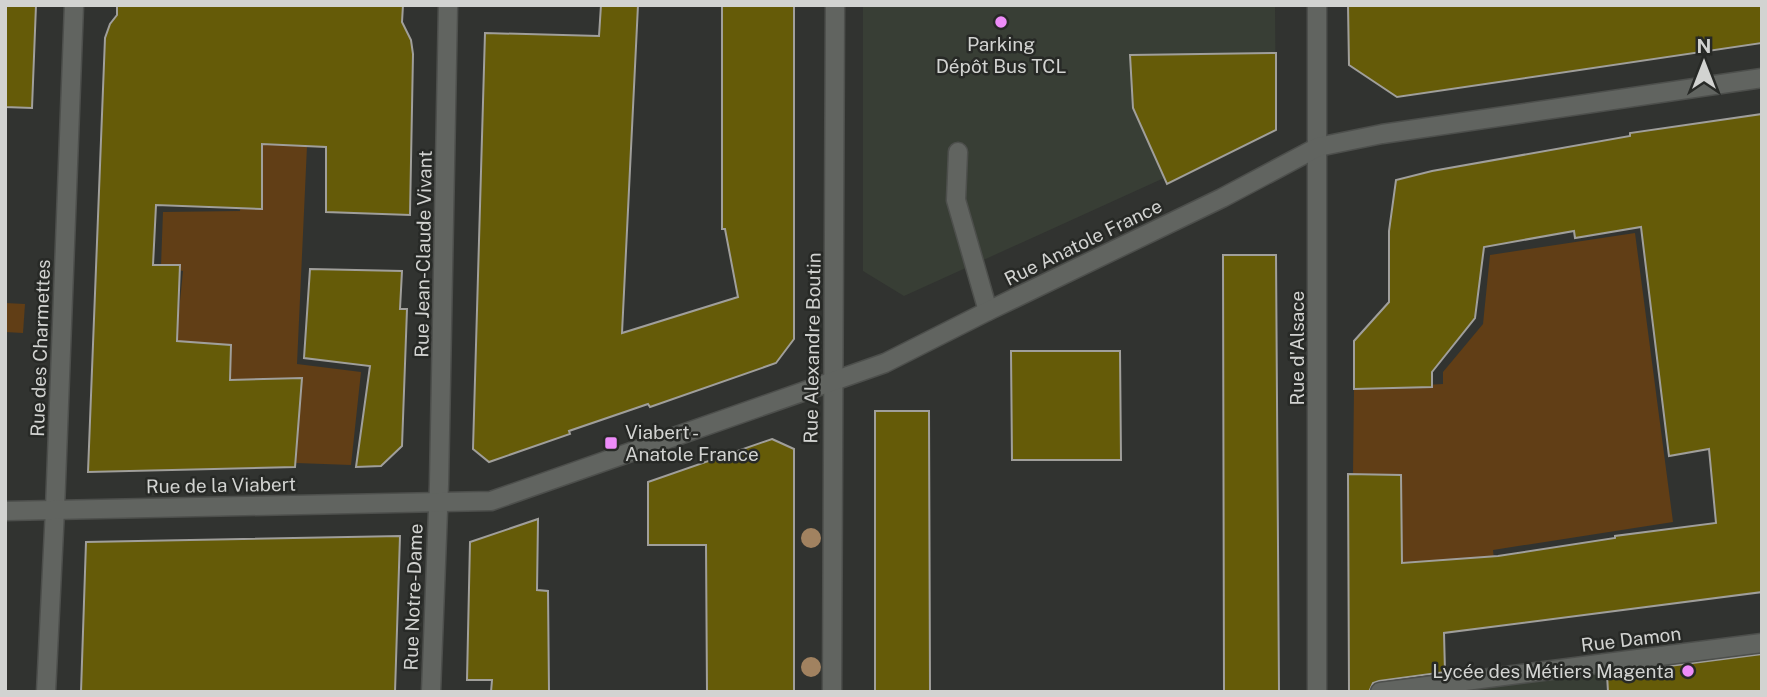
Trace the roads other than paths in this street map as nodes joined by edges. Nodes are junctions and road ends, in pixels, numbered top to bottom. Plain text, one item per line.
1 (74, 5) edge
2 (449, 5) edge
3 (835, 5) edge
4 (1317, 5) edge
5 (1762, 78) edge
6 (1318, 147) junction
7 (958, 152) dead end
8 (988, 311) junction
9 (833, 382) junction
10 (438, 503) junction
11 (55, 509) junction
12 (5, 511) edge
13 (1762, 643) edge
14 (46, 692) edge
15 (431, 692) edge
16 (832, 692) edge
17 (1317, 692) edge
18 (1380, 692) edge

1 - 11 street, Rue des Charmettes
2 - 10 street, Rue Jean-Claude Vivant
3 - 9 street, Rue Alexandre Boutin
4 - 6 street, Rue d'Alsace
5 - 6 street, Rue Anatole France
6 - 8 street, Rue Anatole France
6 - 17 street, Rue d'Alsace
7 - 8 street
8 - 9 street, Rue Anatole France
9 - 10 street, Rue Anatole France
9 - 16 street, Rue Alexandre Boutin
10 - 11 street, Rue de la Viabert
10 - 15 street, Rue Notre-Dame
11 - 12 street, Rue de la Viabert
11 - 14 street, Rue des Charmettes
13 - 18 street, Rue Damon

